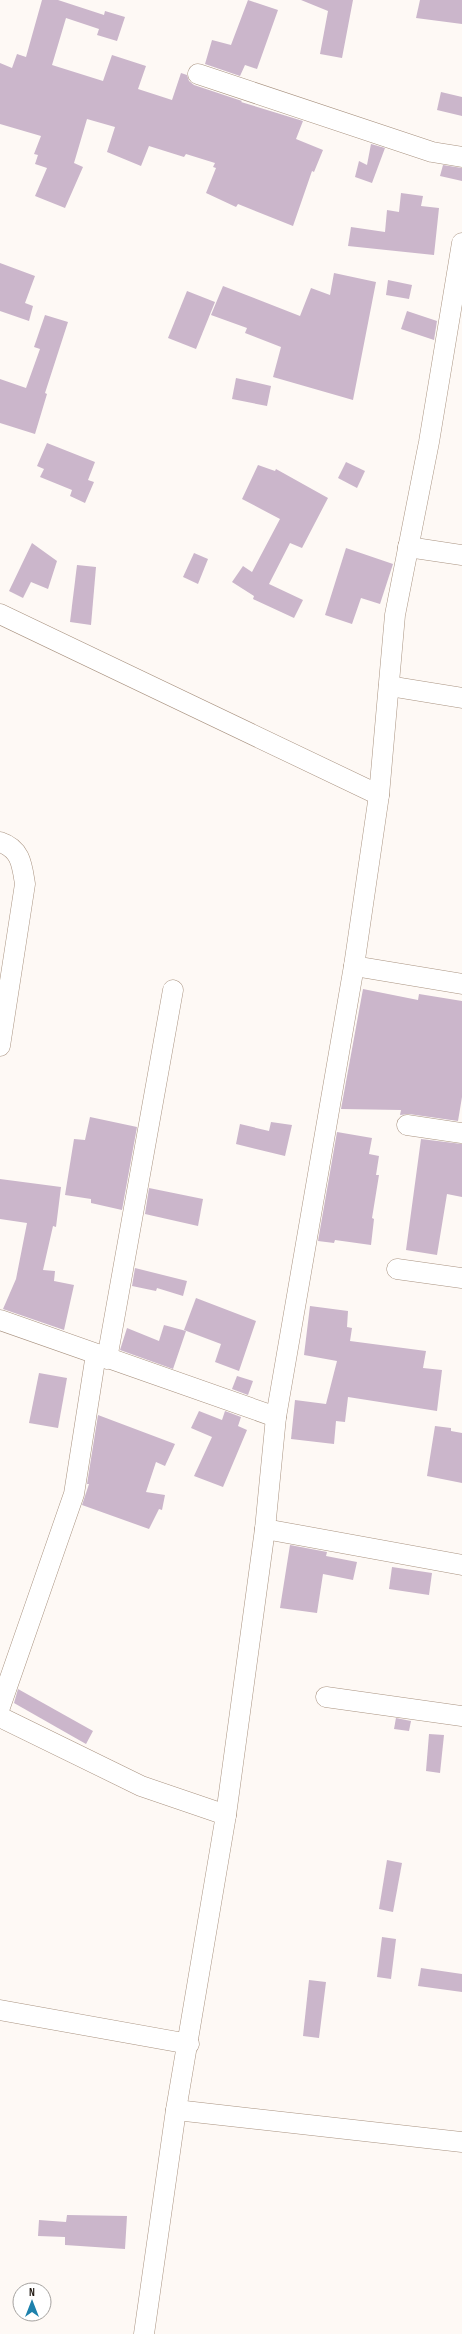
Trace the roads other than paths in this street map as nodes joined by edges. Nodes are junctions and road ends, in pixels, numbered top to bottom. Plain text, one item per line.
1 (198, 74) dead end
2 (462, 157) edge
3 (462, 243) edge
4 (408, 547) junction
5 (462, 555) edge
6 (0, 614) edge
7 (389, 686) junction
8 (462, 698) edge
9 (379, 795) junction
10 (0, 842) edge
11 (354, 966) junction
12 (462, 984) edge
13 (173, 990) dead end
14 (0, 1046) edge
15 (407, 1125) dead end
16 (462, 1134) edge
17 (396, 1269) dead end
18 (462, 1278) edge
19 (0, 1320) edge
20 (102, 1356) junction
21 (276, 1417) junction
22 (265, 1529) junction
23 (462, 1565) edge
24 (326, 1697) dead end
25 (0, 1706) edge
26 (462, 1716) edge
27 (0, 1717) edge
28 (226, 1815) junction
29 (0, 2010) edge
30 (188, 2044) junction
31 (176, 2110) junction
32 (462, 2142) edge
33 (144, 2334) edge

1 - 2 street
3 - 4 street
4 - 5 street
4 - 7 street
6 - 9 street
7 - 8 street
7 - 9 street
9 - 11 street
10 - 14 street
11 - 12 street
11 - 21 street
13 - 20 street
15 - 16 street
17 - 18 street
19 - 20 street
20 - 21 street
20 - 25 street
21 - 22 street
22 - 23 street
22 - 28 street
24 - 26 street
27 - 28 street
28 - 30 street
29 - 30 street
30 - 31 street
31 - 32 street
31 - 33 street

